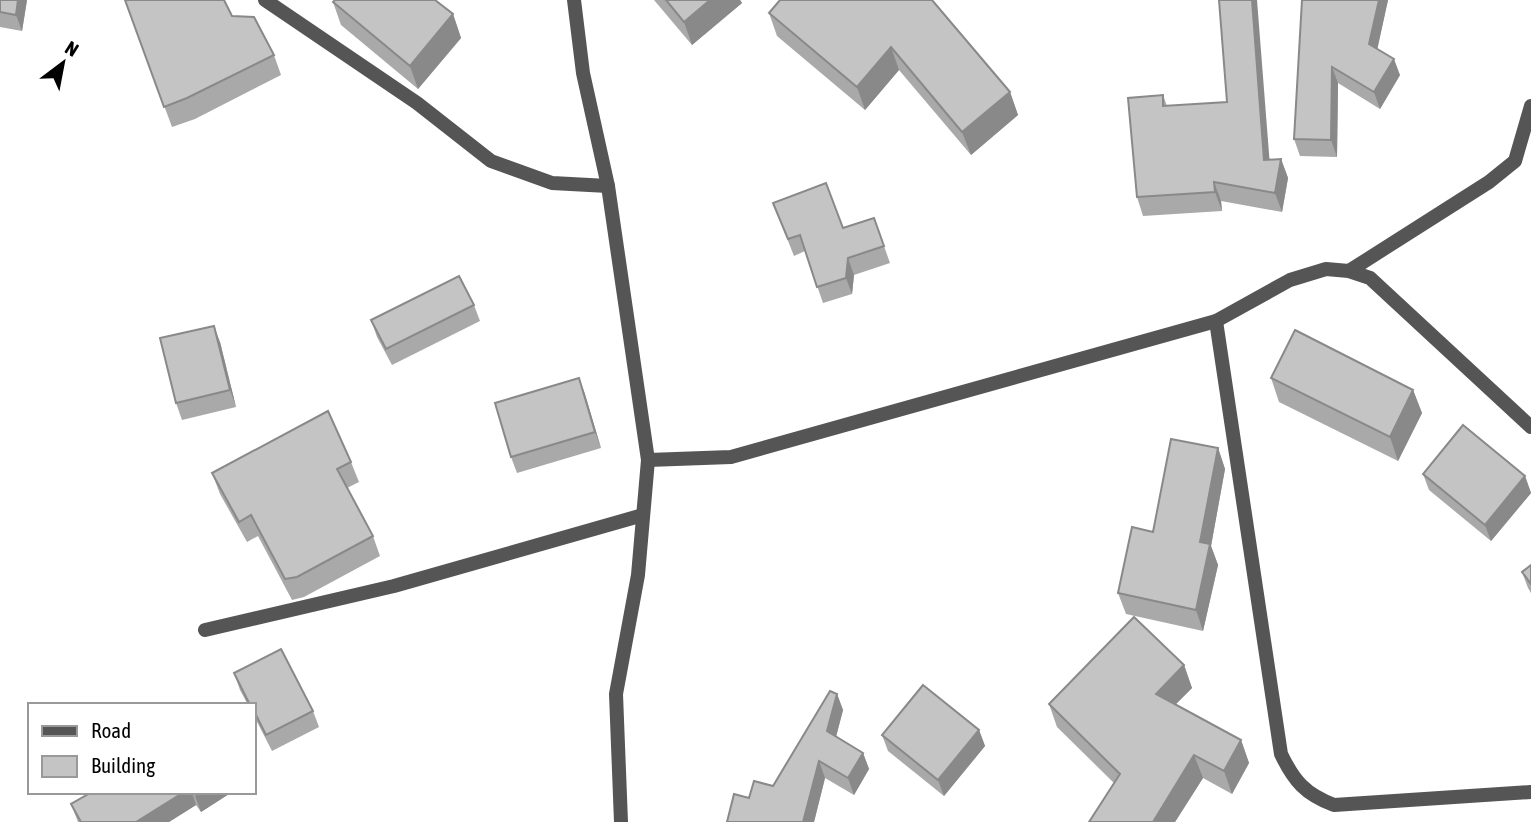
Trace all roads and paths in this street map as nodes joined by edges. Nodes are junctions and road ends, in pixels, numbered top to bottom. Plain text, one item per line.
1 (265, 0) edge
2 (574, 0) edge
3 (1531, 106) edge
4 (608, 186) junction
5 (1349, 271) junction
6 (1216, 321) junction
7 (1531, 427) edge
8 (648, 460) junction
9 (643, 515) junction
10 (205, 631) dead end
11 (1531, 792) edge
12 (621, 822) edge

1 - 4 street
2 - 4 street
3 - 5 street
4 - 8 street
5 - 6 street
5 - 7 street
6 - 8 street
6 - 11 street
8 - 9 street
9 - 10 street
9 - 12 street

